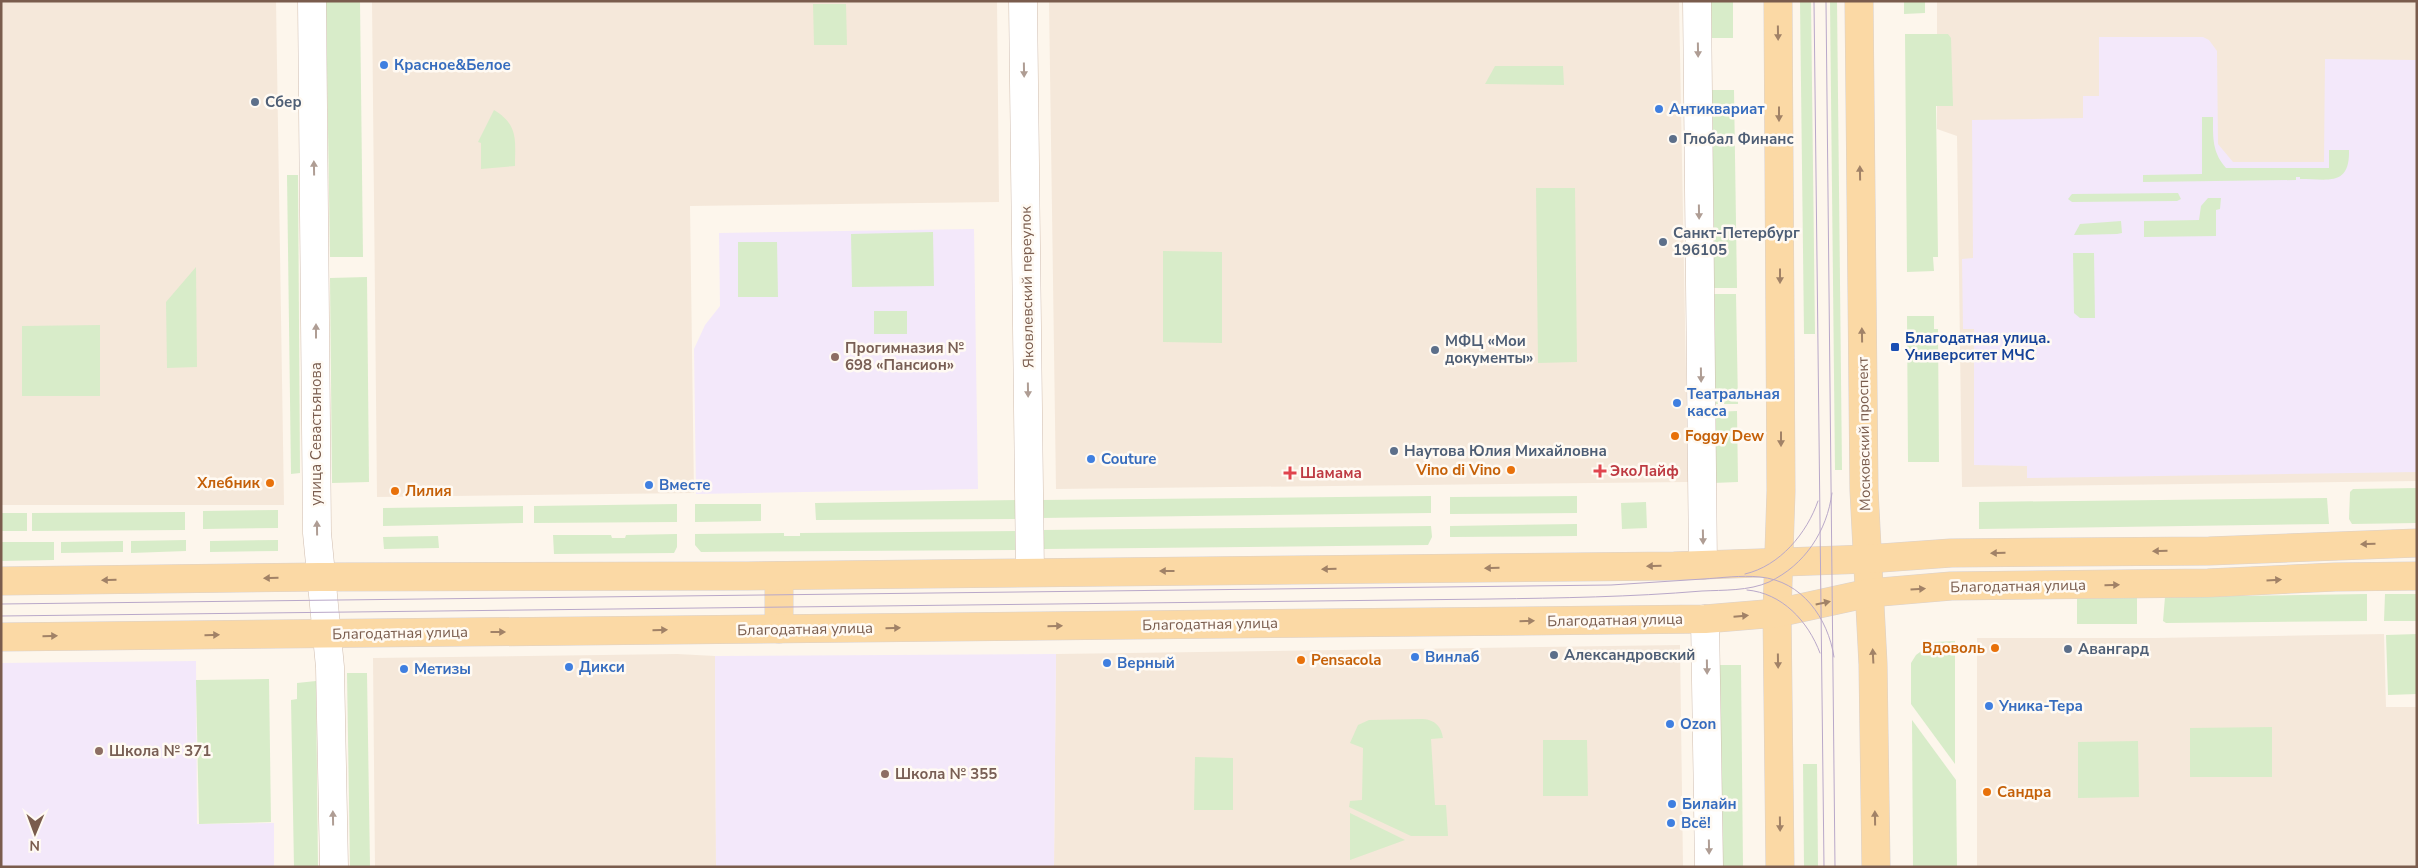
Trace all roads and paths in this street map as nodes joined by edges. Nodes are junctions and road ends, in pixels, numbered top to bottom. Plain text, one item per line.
1 (312, 1) edge
2 (1697, 1) edge
3 (1778, 1) edge
4 (1859, 1) edge
5 (1023, 12) edge
6 (2417, 542) edge
7 (1867, 559) junction
8 (1778, 562) junction
9 (1703, 565) junction
10 (1030, 572) junction
11 (779, 576) junction
12 (2417, 576) edge
13 (320, 577) junction
14 (1, 581) edge
15 (1869, 593) junction
16 (1777, 613) junction
17 (1705, 619) junction
18 (779, 629) junction
19 (327, 633) junction
20 (1, 637) edge
21 (334, 867) edge
22 (1709, 867) edge
23 (1780, 867) edge
24 (1876, 867) edge

13 -> 1 street, улица Севастьянова
2 -> 9 street
3 -> 8 main road
7 -> 4 main road, Московский проспект
5 -> 10 street, Яковлевский переулок
6 -> 7 main road
7 - 8 main road
7 - 15 main road, Московский проспект
8 - 9 main road
8 - 16 main road
9 -> 10 main road
10 - 11 main road
11 - 13 main road
11 - 18 main road
15 -> 12 main road, Благодатная улица
13 -> 14 main road
13 - 19 street, улица Севастьянова
16 -> 15 main road, Благодатная улица
24 -> 15 main road, Московский проспект
17 -> 16 main road, Благодатная улица
16 -> 23 main road
18 -> 17 main road, Благодатная улица
17 -> 22 street
19 -> 18 main road, Благодатная улица
20 -> 19 main road, Благодатная улица
21 -> 19 street, улица Севастьянова

